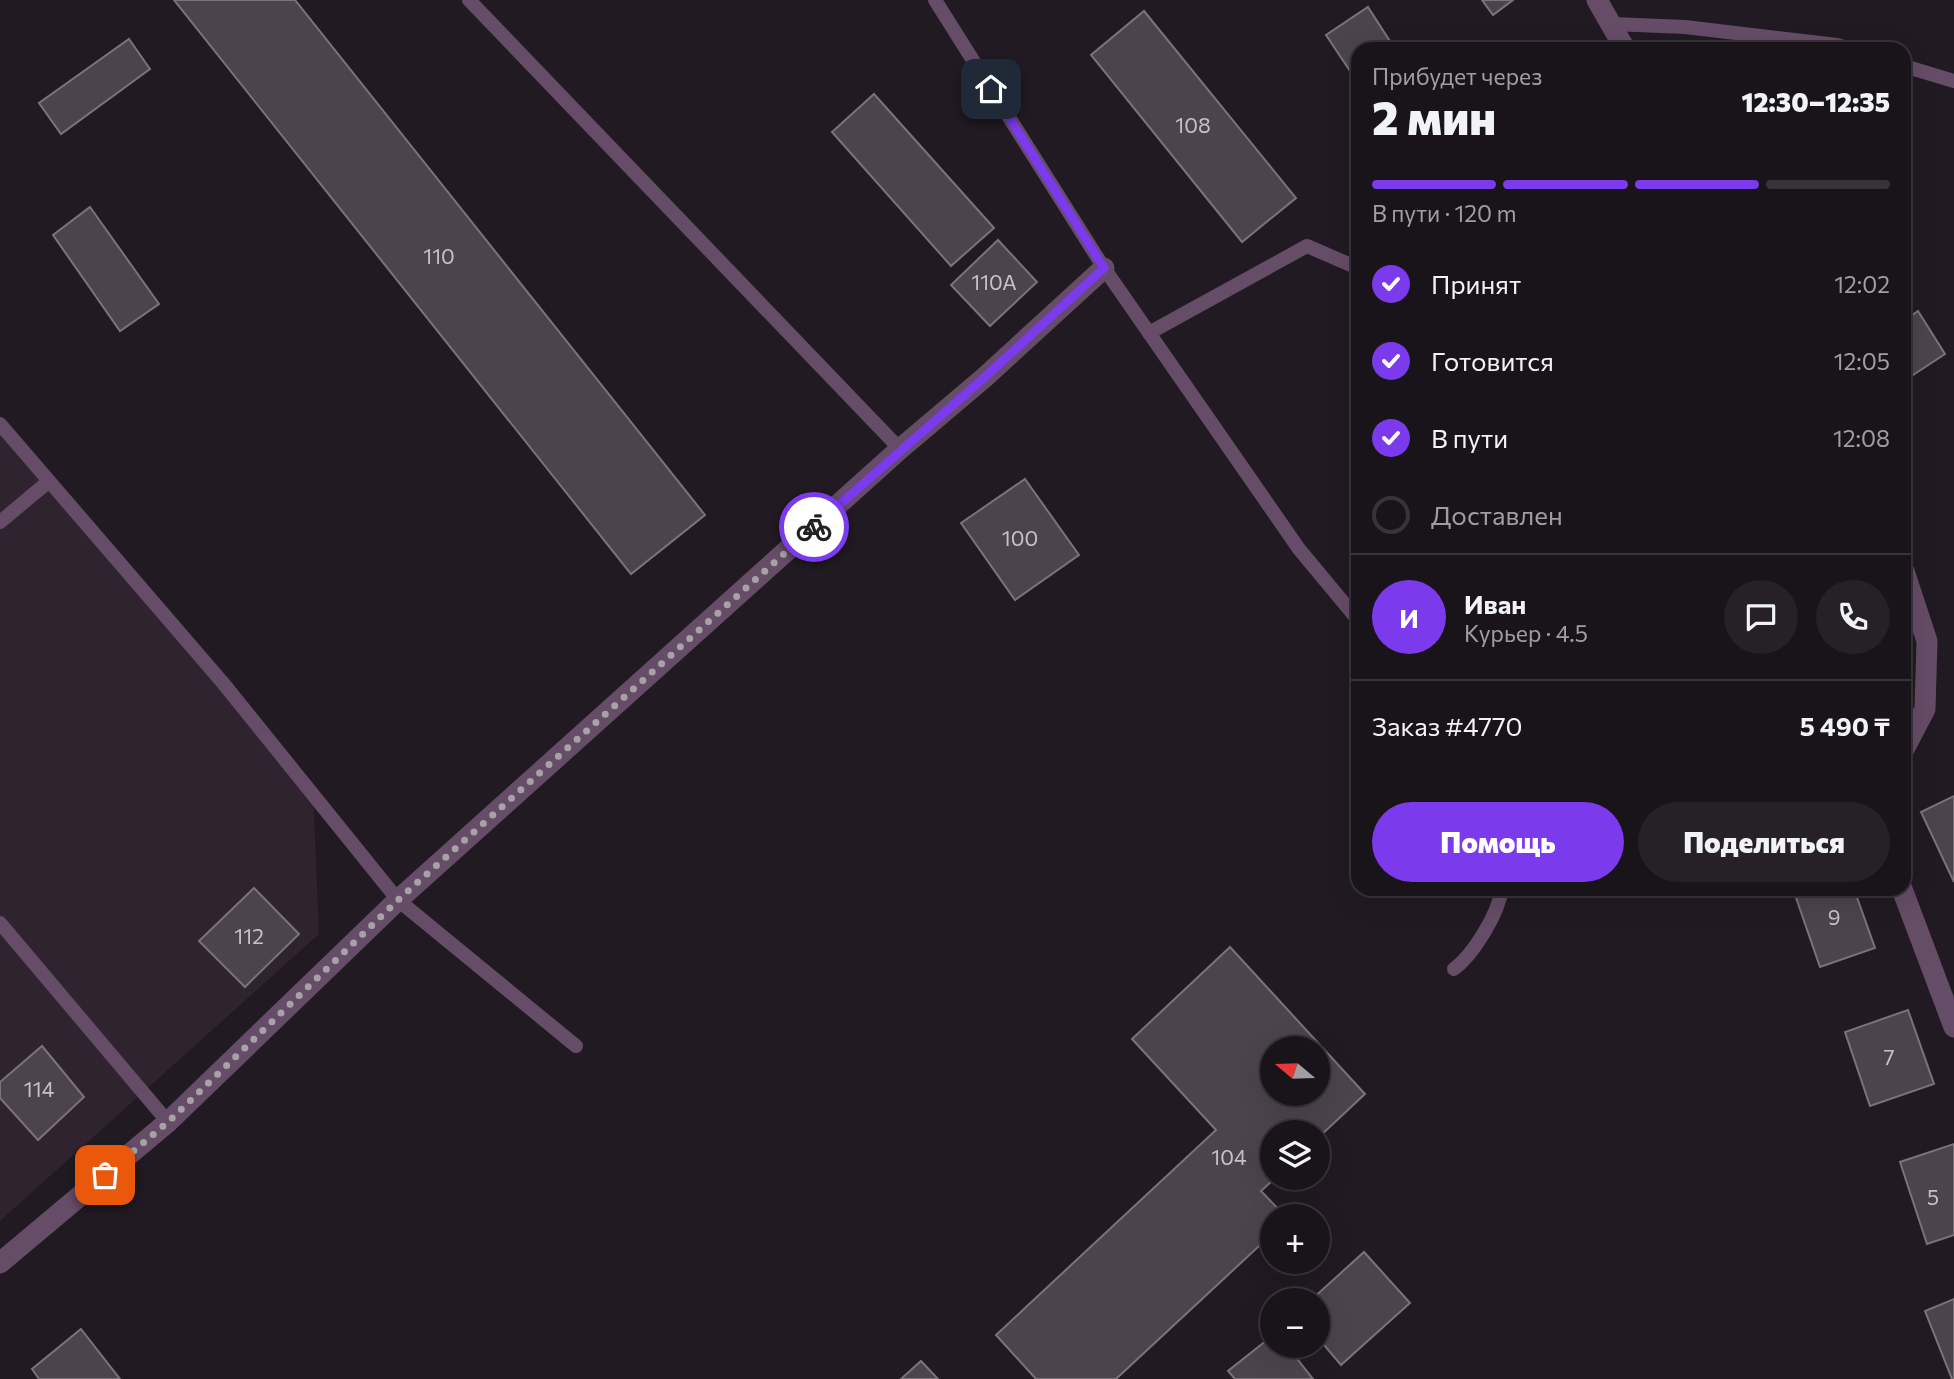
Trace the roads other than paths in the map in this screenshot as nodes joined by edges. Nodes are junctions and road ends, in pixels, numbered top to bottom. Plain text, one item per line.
1 (469, 0) edge
2 (935, 0) edge
3 (1597, 0) edge
4 (1612, 24) junction
5 (1621, 42) edge
6 (1805, 42) edge
7 (1911, 68) edge
8 (1954, 81) edge
9 (1351, 265) edge
10 (1104, 268) junction
11 (1149, 333) junction
12 (0, 424) edge
13 (900, 449) junction
14 (48, 482) junction
15 (0, 522) edge
16 (1911, 592) edge
17 (1351, 612) edge
18 (1911, 736) edge
19 (1501, 896) edge
20 (1905, 896) edge
21 (398, 900) junction
22 (0, 923) edge
23 (1454, 969) dead end
24 (1954, 1027) edge
25 (576, 1046) dead end
26 (168, 1122) junction
27 (0, 1264) edge

1 - 13 lane
2 - 10 lane
3 - 4 street
4 - 5 street
4 - 6 lane
7 - 8 lane
9 - 11 lane
10 - 11 lane
10 - 13 street
11 - 17 lane
12 - 14 lane
13 - 21 street
14 - 15 lane
14 - 21 lane
16 - 18 street
19 - 23 lane
20 - 24 street
21 - 25 lane
21 - 26 street
22 - 26 lane
26 - 27 street

